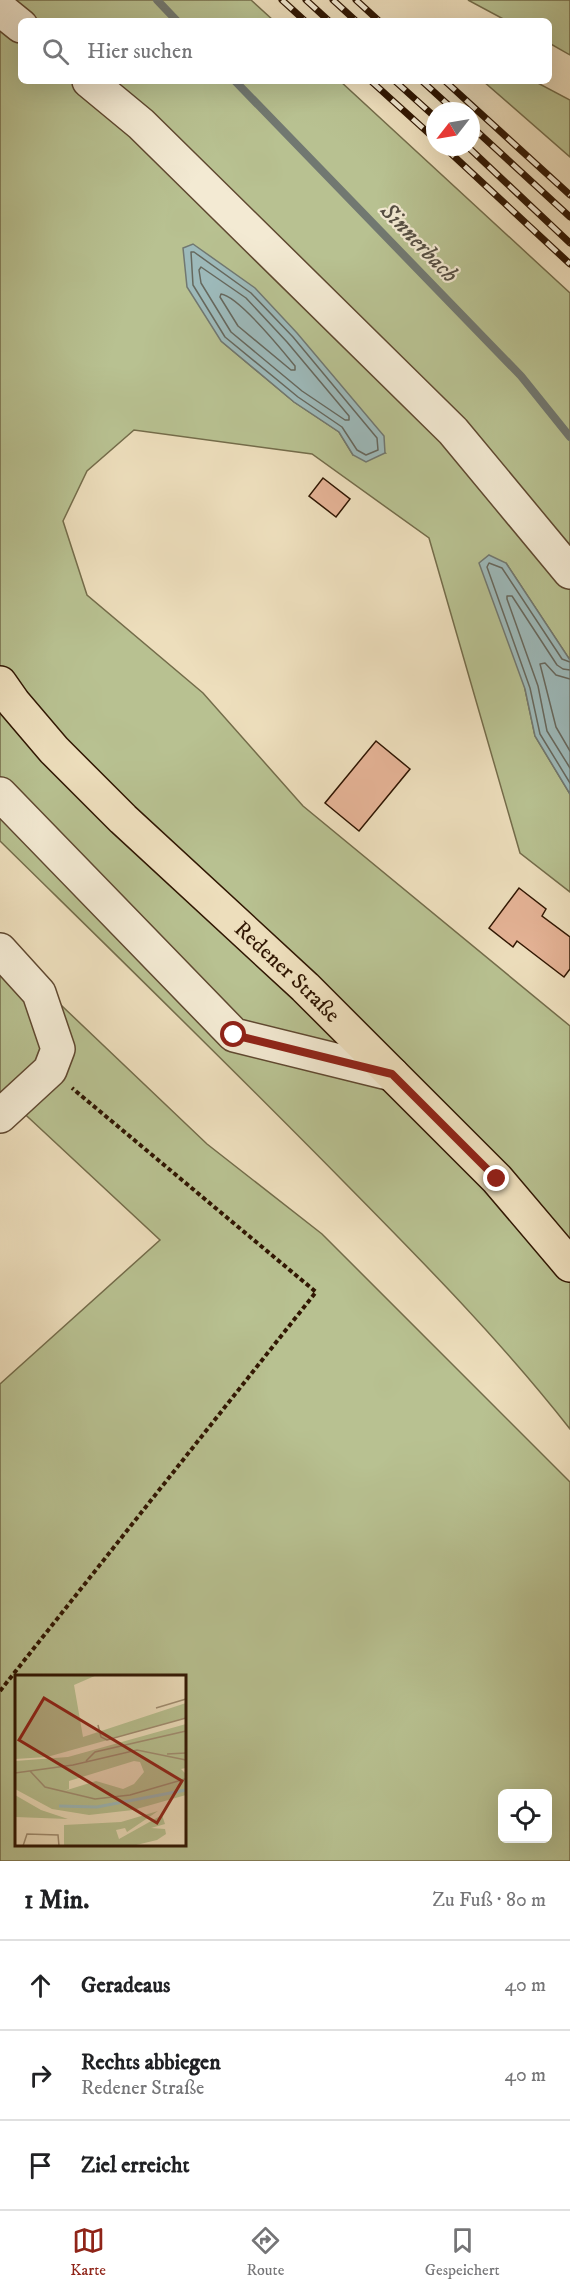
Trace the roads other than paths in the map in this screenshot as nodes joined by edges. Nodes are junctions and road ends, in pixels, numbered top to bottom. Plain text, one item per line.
1 (0, 9) edge
2 (18, 24) edge
3 (93, 84) edge
4 (570, 572) edge
5 (0, 683) edge
6 (0, 794) edge
7 (0, 951) edge
8 (392, 1074) junction
9 (0, 1116) edge
10 (570, 1265) edge

1 - 2 street
3 - 4 street
5 - 8 main road, Redener Straße
6 - 8 street
7 - 9 street
8 - 10 main road, Redener Straße

